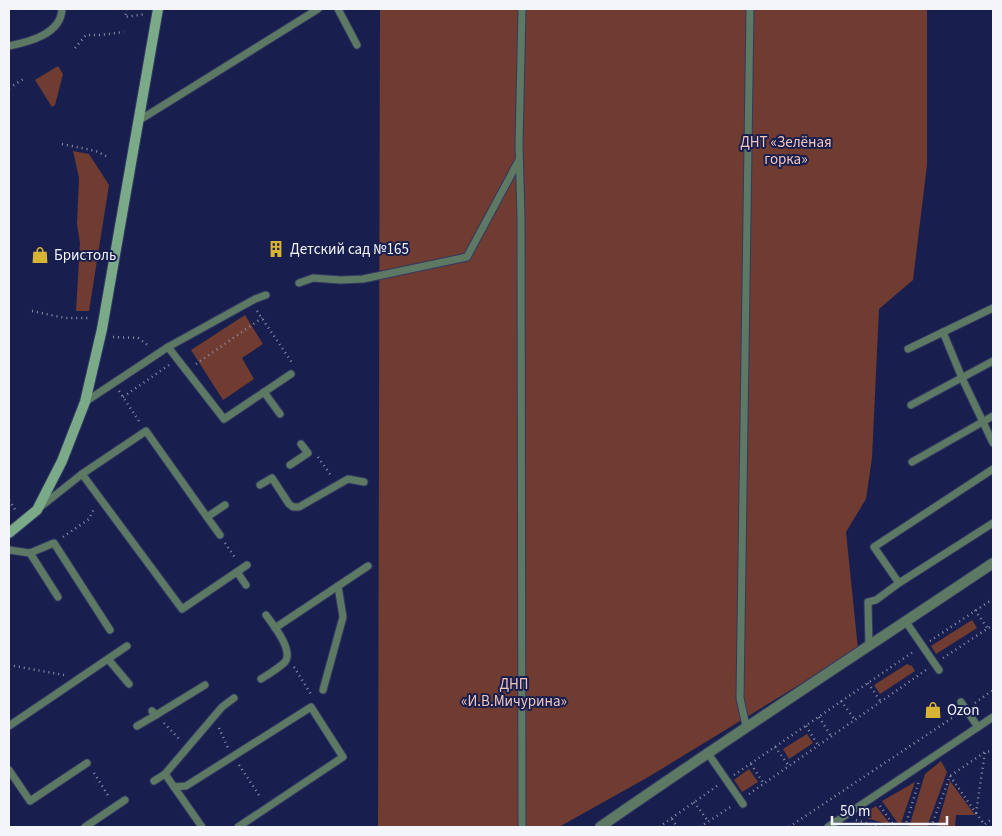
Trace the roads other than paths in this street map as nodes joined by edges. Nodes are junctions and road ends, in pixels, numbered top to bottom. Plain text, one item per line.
1 (62, 9) edge
2 (318, 9) edge
3 (338, 9) edge
4 (522, 9) edge
5 (750, 9) edge
6 (158, 12) edge
7 (357, 45) dead end
8 (9, 46) edge
9 (138, 122) junction
10 (519, 160) junction
11 (299, 283) dead end
12 (266, 295) dead end
13 (993, 308) edge
14 (943, 332) junction
15 (168, 347) junction
16 (908, 349) dead end
17 (993, 361) edge
18 (292, 374) road end
19 (962, 378) junction
20 (264, 392) junction
21 (85, 402) junction
22 (911, 405) dead end
23 (280, 414) dead end
24 (993, 416) edge
25 (983, 422) junction
26 (993, 443) edge
27 (301, 444) dead end
28 (912, 462) dead end
29 (290, 465) dead end
30 (993, 469) edge
31 (82, 474) junction
32 (364, 482) dead end
33 (260, 485) dead end
34 (225, 506) dead end
35 (37, 510) junction
36 (207, 517) junction
37 (993, 523) edge
38 (9, 533) edge
39 (220, 535) road end
40 (9, 550) edge
41 (30, 553) junction
42 (993, 563) edge
43 (368, 566) dead end
44 (899, 583) junction
45 (246, 585) dead end
46 (338, 586) junction
47 (58, 598) dead end
48 (266, 615) dead end
49 (906, 622) junction
50 (275, 628) junction
51 (110, 630) dead end
52 (127, 646) dead end
53 (869, 647) junction
54 (108, 659) junction
55 (937, 667) road end
56 (262, 679) dead end
57 (129, 684) dead end
58 (204, 685) dead end
59 (323, 690) dead end
60 (234, 698) dead end
61 (961, 702) dead end
62 (993, 717) edge
63 (9, 726) edge
64 (138, 726) dead end
65 (746, 726) junction
66 (978, 727) junction
67 (707, 752) junction
68 (87, 763) dead end
69 (9, 770) edge
70 (165, 774) junction
71 (154, 782) dead end
72 (174, 787) junction
73 (125, 800) dead end
74 (742, 802) road end
75 (84, 827) edge
76 (202, 827) edge
77 (238, 827) edge
78 (522, 827) edge
79 (600, 827) edge
80 (828, 827) edge

1 - 8 lane
2 - 9 lane
3 - 7 lane
4 - 10 lane
5 - 65 lane
6 - 9 street
9 - 21 street
10 - 11 lane
10 - 78 lane
12 - 15 lane
13 - 14 lane
14 - 16 lane
14 - 19 lane
15 - 20 lane
15 - 21 lane
17 - 19 lane
18 - 20 lane
19 - 22 lane
19 - 25 lane
20 - 23 lane
21 - 35 street
24 - 25 lane
25 - 26 lane
25 - 28 lane
27 - 29 lane
30 - 44 lane
31 - 35 lane
31 - 36 lane
31 - 45 lane
32 - 33 lane
34 - 36 lane
35 - 38 street
36 - 39 lane
37 - 44 lane
40 - 41 lane
41 - 47 lane
41 - 51 lane
42 - 49 street
43 - 46 lane
44 - 53 lane
46 - 50 lane
46 - 59 lane
48 - 50 lane
49 - 53 street
49 - 55 lane
50 - 56 lane
52 - 54 lane
53 - 65 street
54 - 57 lane
54 - 63 lane
58 - 64 lane
60 - 70 lane
61 - 66 lane
62 - 66 lane
65 - 67 street
66 - 80 lane
67 - 74 lane
67 - 79 street
68 - 69 lane
70 - 71 lane
70 - 72 lane
72 - 76 lane
72 - 77 lane
73 - 75 lane

